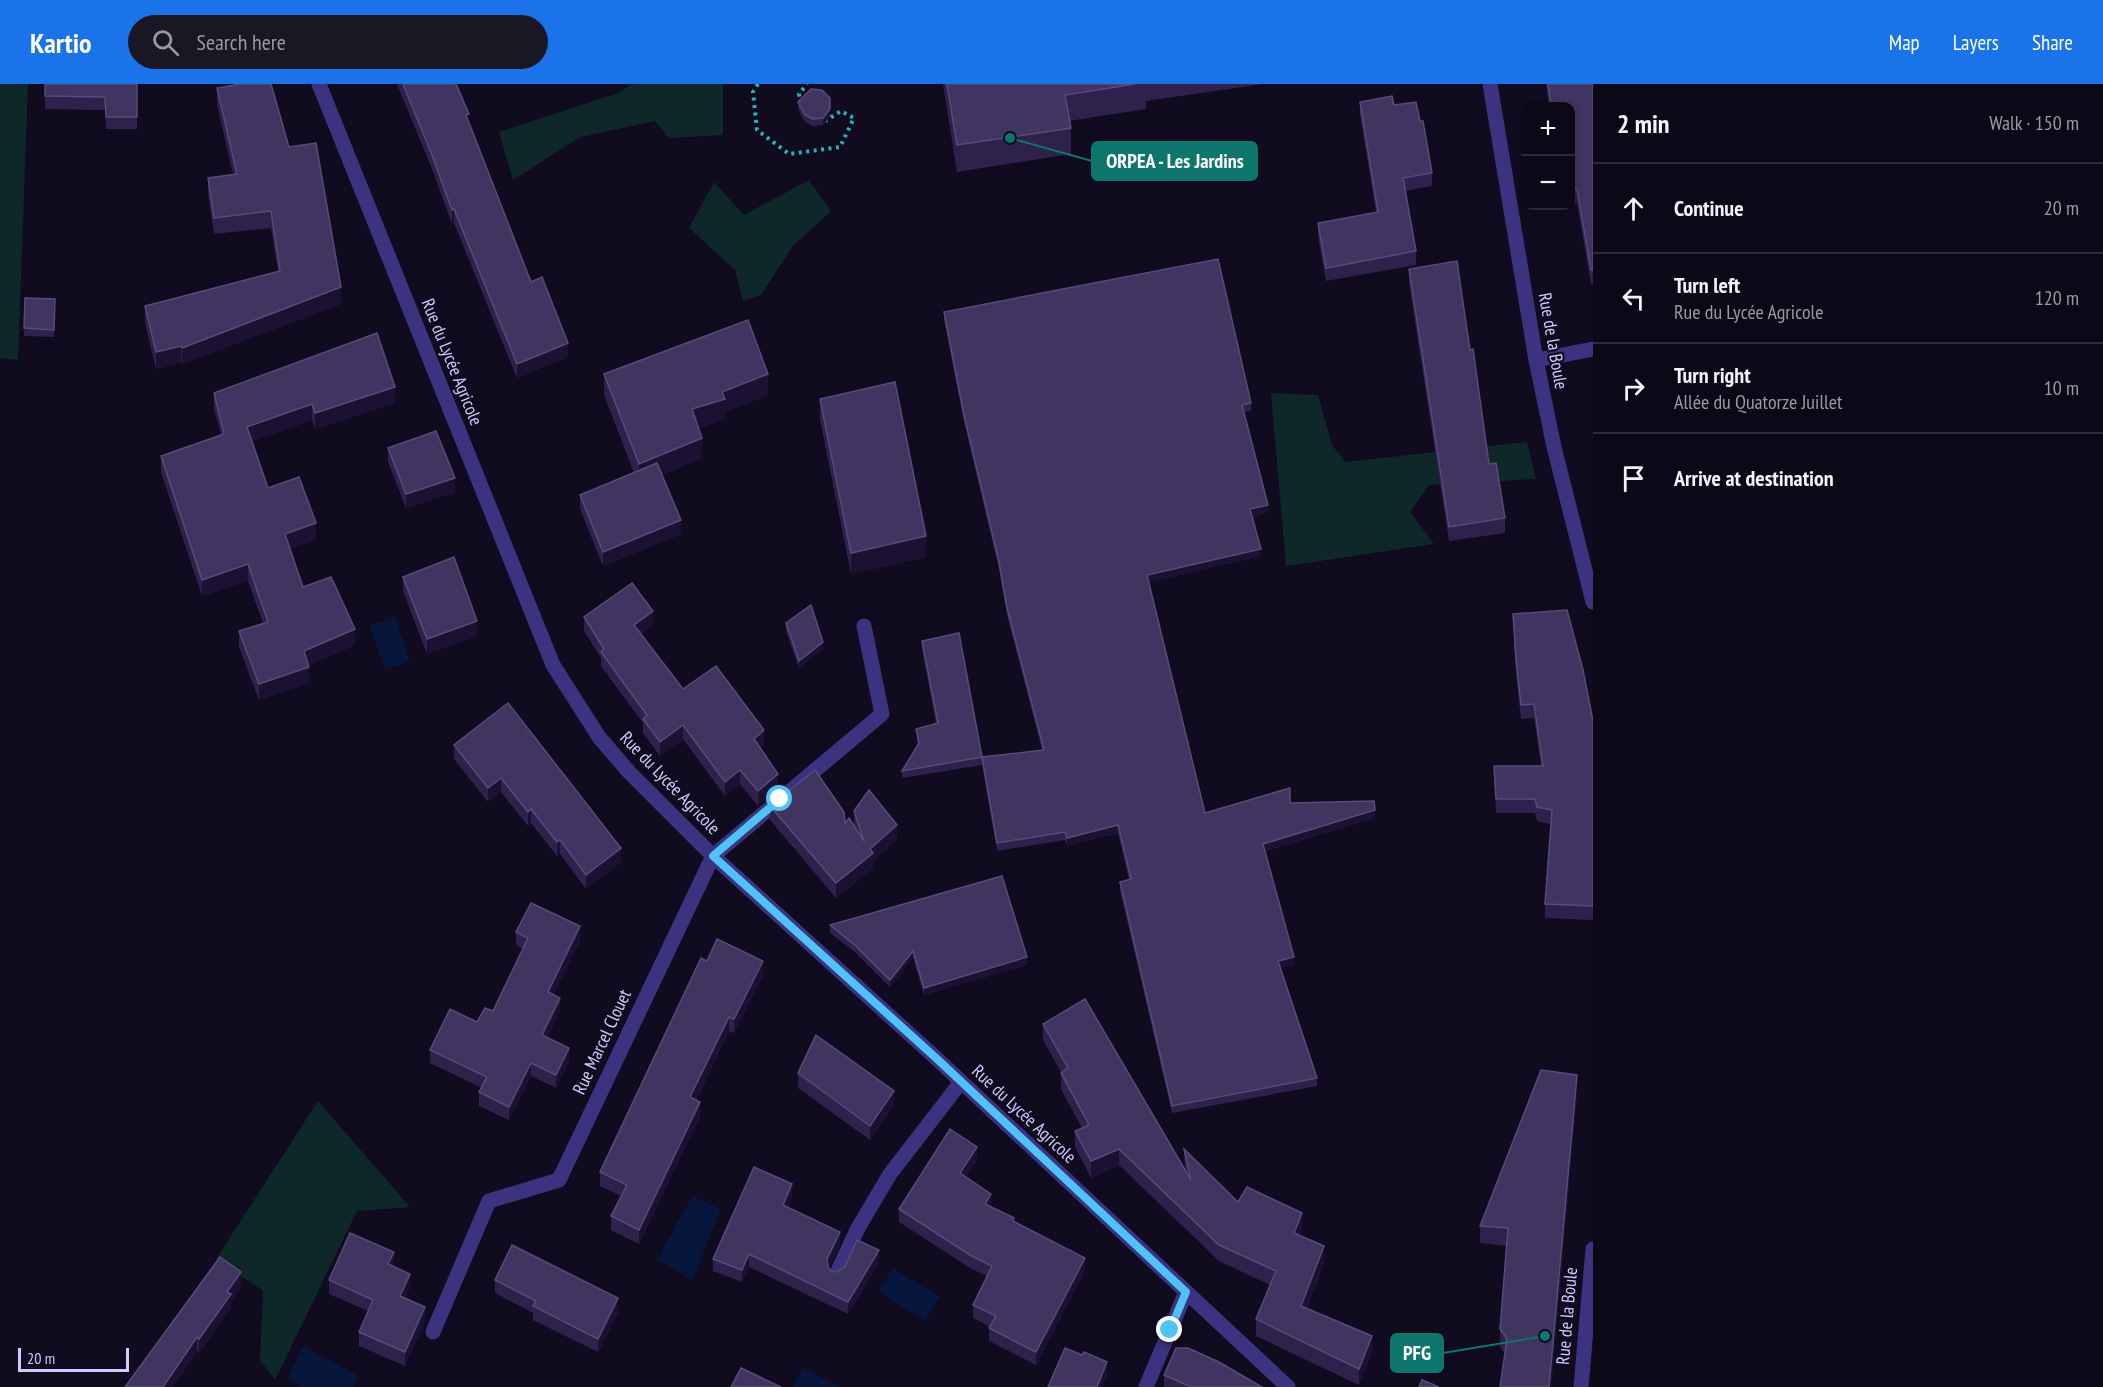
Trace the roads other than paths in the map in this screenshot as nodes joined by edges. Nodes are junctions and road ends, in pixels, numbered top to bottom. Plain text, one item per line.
1 (319, 84) edge
2 (1490, 84) edge
3 (1593, 349) edge
4 (1536, 360) junction
5 (1593, 602) edge
6 (864, 626) dead end
7 (713, 856) junction
8 (961, 1082) junction
9 (1593, 1248) edge
10 (836, 1275) edge
11 (1186, 1292) junction
12 (433, 1332) dead end
13 (1146, 1387) edge
14 (1288, 1387) edge
15 (1581, 1387) edge

1 - 7 street, Rue du Lycée Agricole
2 - 4 street, Rue de la Boule
3 - 4 street
4 - 5 street, Rue de la Boule
6 - 7 street
7 - 8 street, Rue du Lycée Agricole
7 - 12 street, Rue Marcel Clouet
8 - 10 street
8 - 11 street, Rue du Lycée Agricole
9 - 15 street, Rue de la Boule
11 - 13 street
11 - 14 street, Rue du Lycée Agricole

